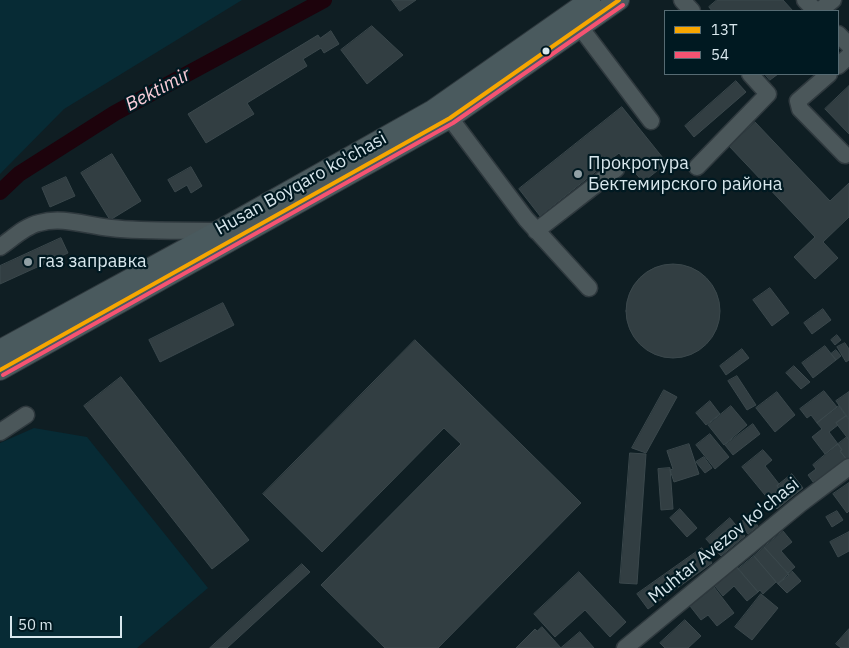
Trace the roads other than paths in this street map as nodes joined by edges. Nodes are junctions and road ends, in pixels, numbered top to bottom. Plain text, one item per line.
1 (590, 0) edge
2 (618, 0) edge
3 (682, 0) edge
4 (805, 0) edge
5 (833, 0) edge
6 (691, 10) edge
7 (817, 10) edge
8 (819, 10) edge
9 (580, 27) junction
10 (839, 35) edge
11 (849, 45) edge
12 (849, 56) edge
13 (839, 65) edge
14 (751, 75) edge
15 (828, 75) edge
16 (450, 118) junction
17 (651, 121) dead end
18 (845, 154) dead end
19 (697, 167) dead end
20 (616, 169) dead end
21 (536, 230) junction
22 (218, 231) junction
23 (0, 247) edge
24 (588, 288) dead end
25 (0, 350) edge
26 (0, 370) edge
27 (26, 415) dead end
28 (0, 432) edge
29 (849, 467) edge
30 (643, 643) edge
31 (625, 648) edge

1 - 22 main road, Husan Boyqaro ko'chasi
2 - 9 main road, Husan Boyqaro ko'chasi
3 - 6 street
4 - 7 street
5 - 8 street
9 - 16 main road, Husan Boyqaro ko'chasi
9 - 17 street
10 - 11 street
12 - 13 street
14 - 19 street
15 - 18 street
16 - 21 street
16 - 26 main road, Husan Boyqaro ko'chasi
20 - 21 street
21 - 24 street
22 - 23 street
22 - 25 main road, Husan Boyqaro ko'chasi
27 - 28 street
29 - 30 street, Muhtar Avezov ko'chasi
30 - 31 street, Muhtar Avezov ko'chasi

